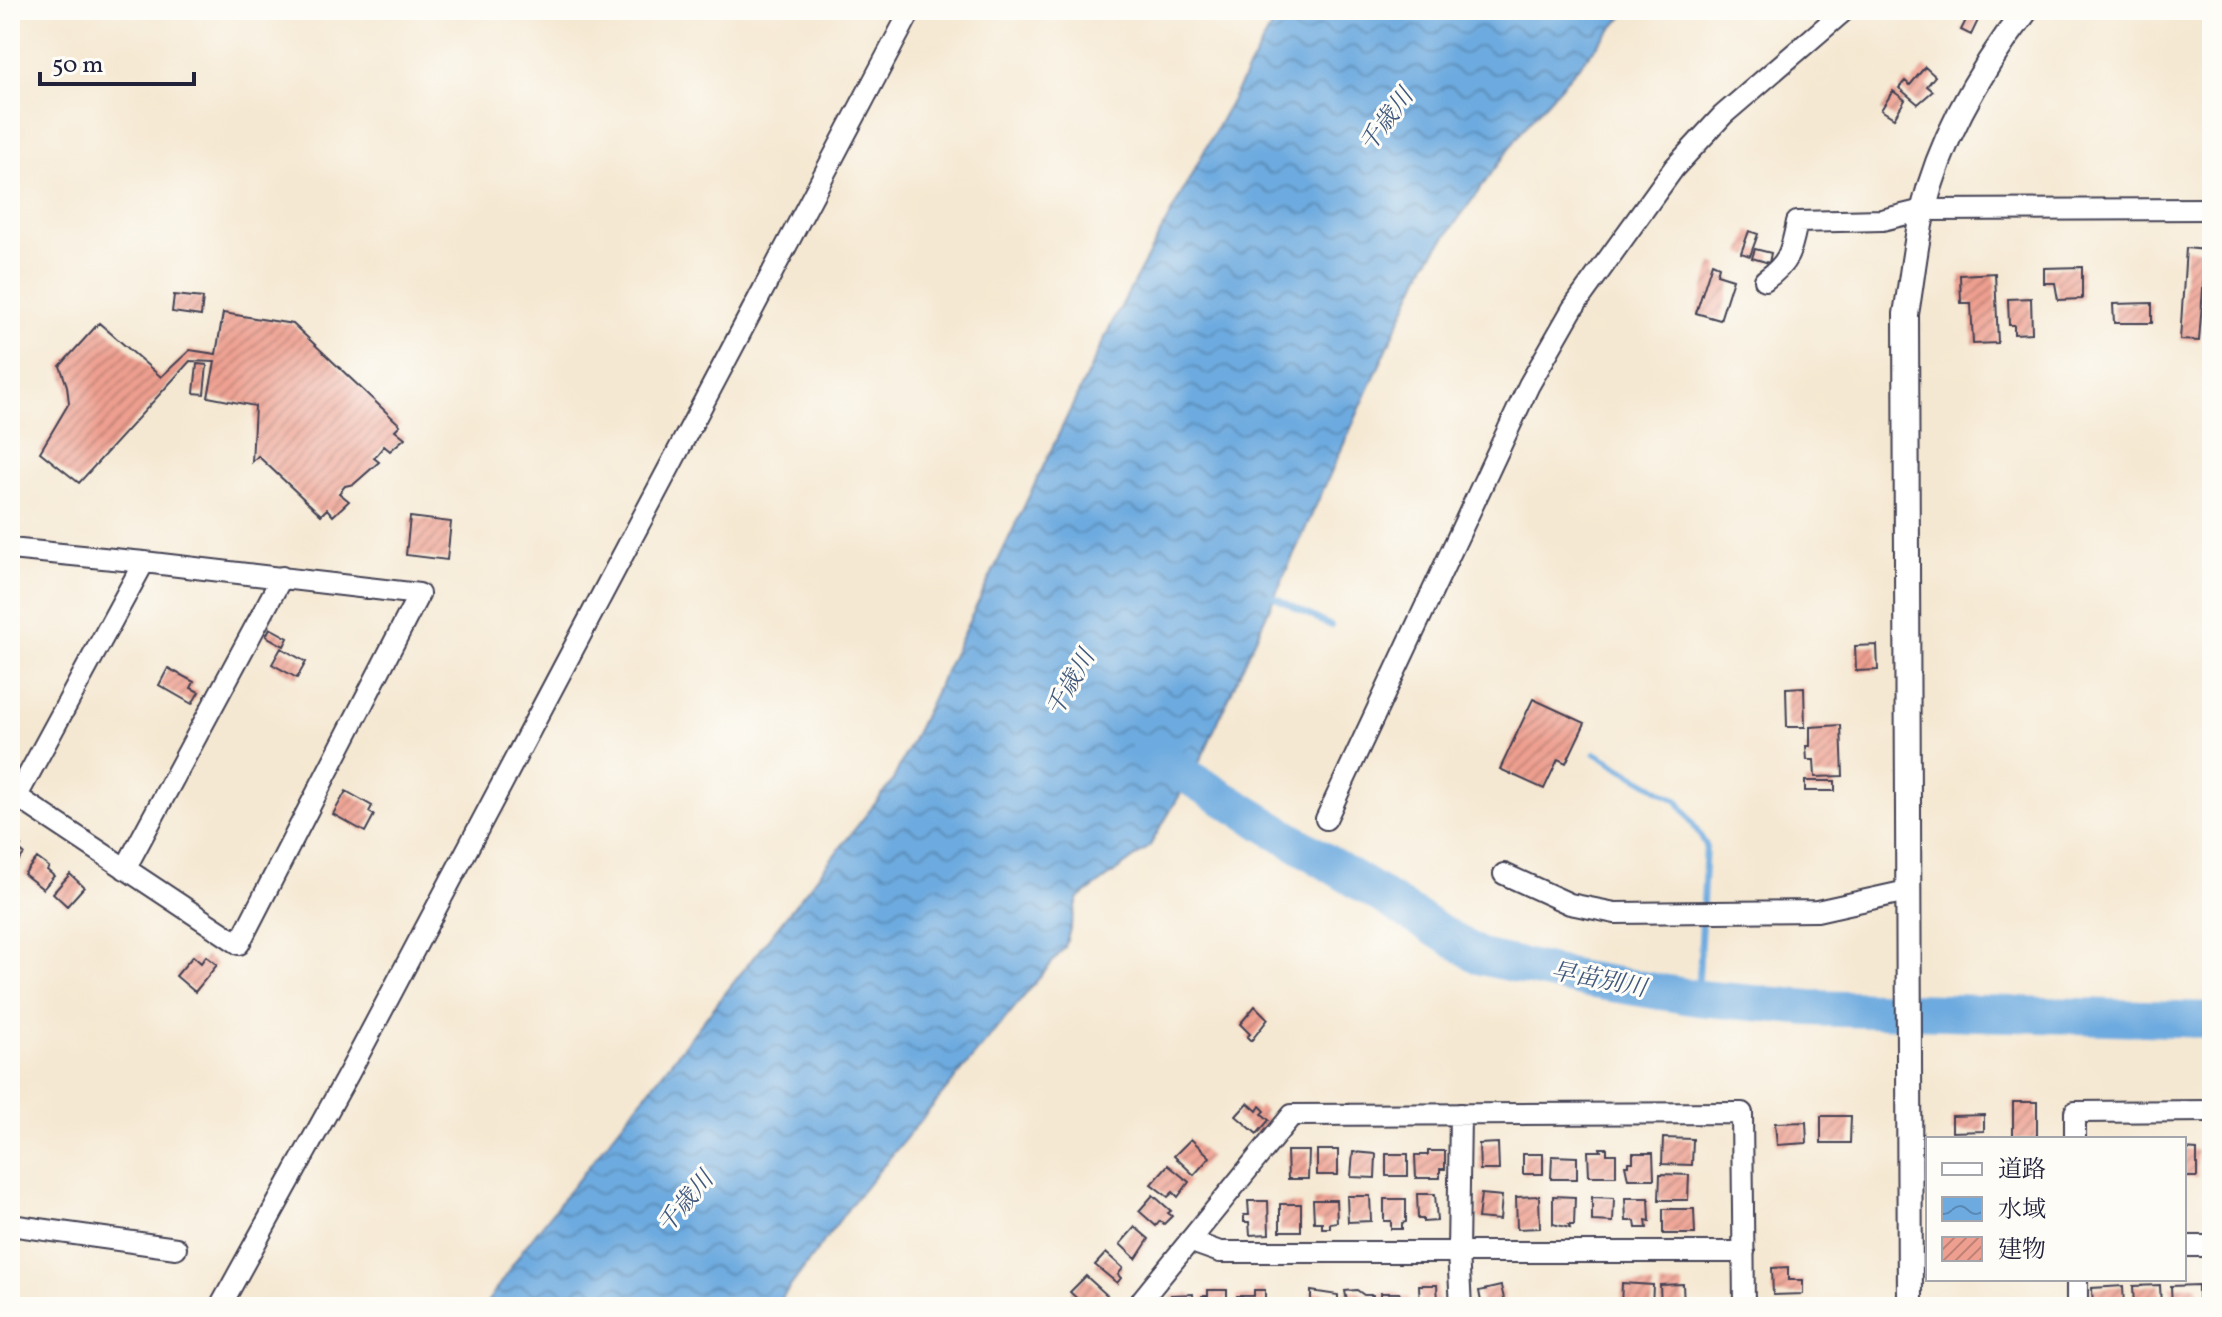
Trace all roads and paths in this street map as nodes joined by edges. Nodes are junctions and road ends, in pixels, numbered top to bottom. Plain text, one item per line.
1 (911, 10) edge
2 (1845, 10) edge
3 (2026, 10) edge
4 (2212, 209) edge
5 (1923, 210) junction
6 (1765, 280) dead end
7 (10, 549) edge
8 (144, 562) junction
9 (282, 577) junction
10 (14, 794) edge
11 (1326, 819) dead end
12 (125, 869) junction
13 (1504, 874) dead end
14 (1907, 891) junction
15 (2212, 1111) edge
16 (1460, 1114) junction
17 (2075, 1137) edge
18 (10, 1225) edge
19 (1189, 1241) junction
20 (2186, 1246) edge
21 (2212, 1246) edge
22 (176, 1248) dead end
23 (1458, 1252) junction
24 (1744, 1252) junction
25 (2077, 1281) edge
26 (220, 1307) edge
27 (1136, 1307) edge
28 (1461, 1307) edge
29 (1744, 1307) edge
30 (1910, 1307) edge
31 (2077, 1307) edge

1 - 26 street
2 - 11 street
3 - 5 street
4 - 5 street
5 - 6 street
5 - 14 street
7 - 8 street
8 - 9 street
8 - 10 street
9 - 12 street
9 - 12 street
10 - 12 street
13 - 14 street
14 - 30 street
15 - 17 street
16 - 19 street
16 - 23 street
16 - 24 street
18 - 22 street
19 - 23 street
19 - 27 street
20 - 21 street
23 - 24 street
23 - 28 street
24 - 29 street
25 - 31 street

